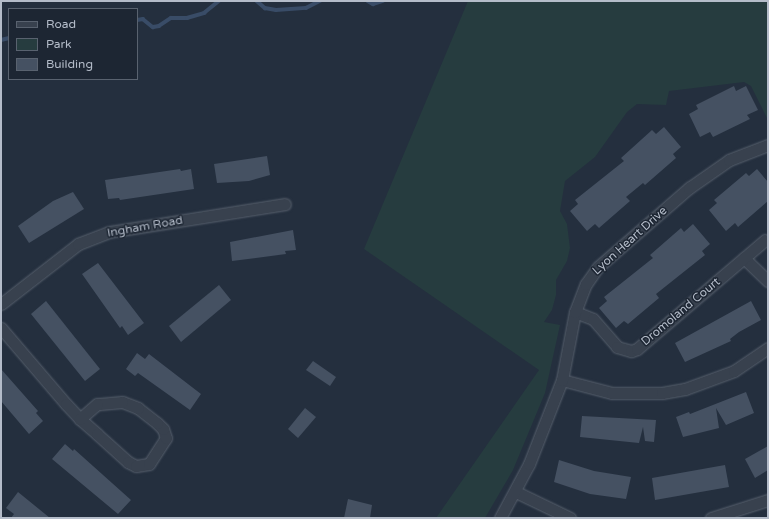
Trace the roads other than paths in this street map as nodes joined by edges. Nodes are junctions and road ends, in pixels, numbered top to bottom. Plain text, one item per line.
1 (768, 145) edge
2 (285, 204) dead end
3 (765, 240) dead end
4 (744, 258) junction
5 (768, 281) edge
6 (1, 304) edge
7 (575, 312) junction
8 (1, 328) edge
9 (768, 348) edge
10 (562, 380) junction
11 (80, 419) junction
12 (516, 492) junction
13 (768, 500) edge
14 (500, 518) edge
15 (570, 518) edge
16 (711, 518) edge

1 - 7 street, Lyon Heart Drive
2 - 6 street, Ingham Road
3 - 4 street, Dromoland Court
4 - 5 street
4 - 7 street, Dromoland Court
7 - 10 street, Lyon Heart Drive
8 - 11 street
9 - 10 street
10 - 12 street, Lyon Heart Drive
11 - 11 street
12 - 14 street, Lyon Heart Drive
12 - 15 street
13 - 16 street

